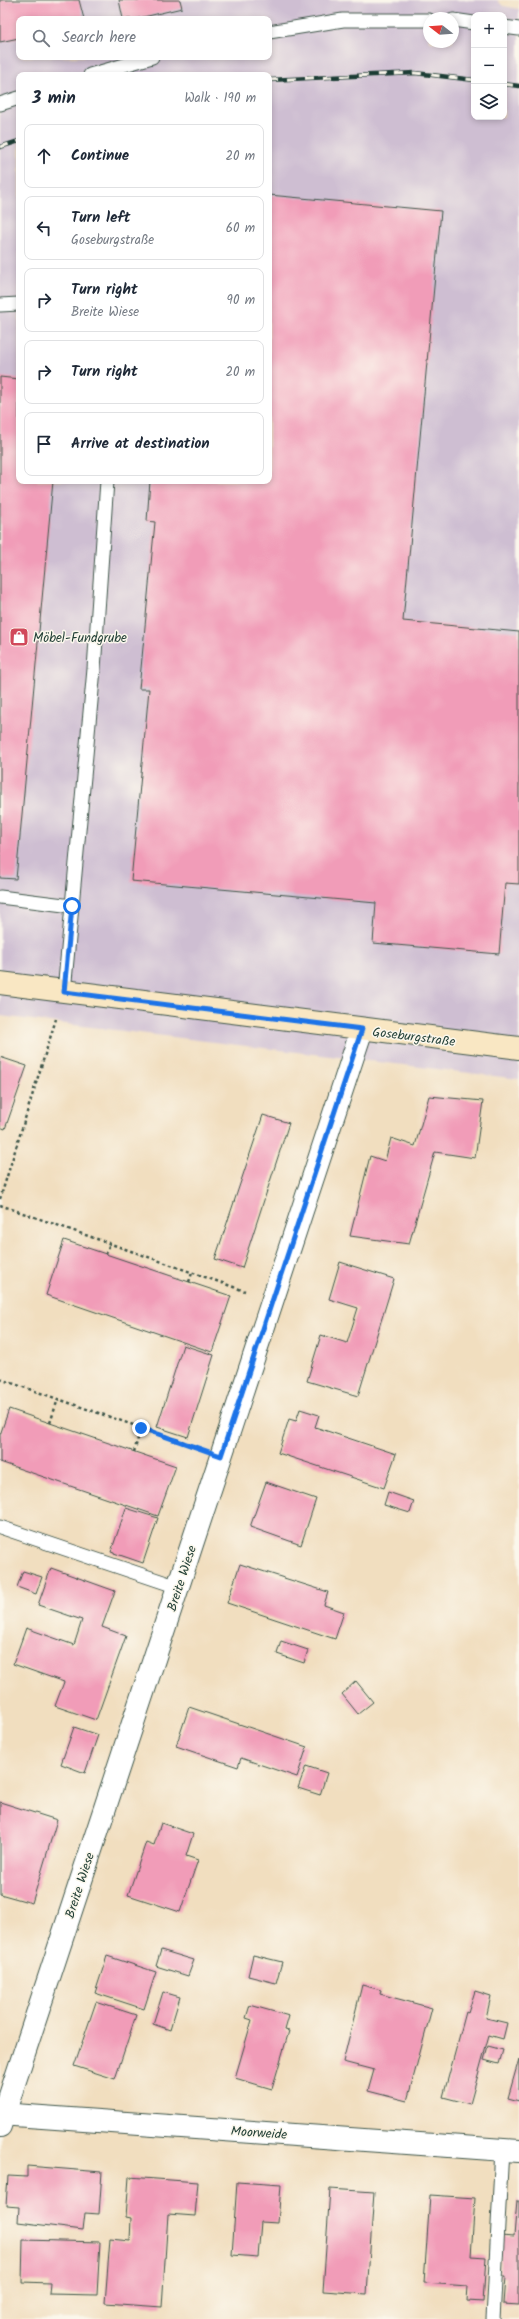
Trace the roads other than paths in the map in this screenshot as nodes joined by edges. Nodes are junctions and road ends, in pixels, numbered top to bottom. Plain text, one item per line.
1 (423, 20) edge
2 (459, 21) edge
3 (471, 23) edge
4 (507, 27) edge
5 (519, 29) edge
6 (272, 32) edge
7 (142, 60) edge
8 (100, 72) edge
9 (16, 99) edge
10 (0, 104) edge
11 (16, 304) edge
12 (0, 305) edge
13 (107, 484) edge
14 (0, 897) edge
15 (72, 906) junction
16 (0, 984) edge
17 (64, 992) junction
18 (362, 1029) junction
19 (519, 1048) edge
20 (0, 1527) edge
21 (178, 1587) junction
22 (1, 2118) edge
23 (510, 2150) edge
24 (493, 2319) edge

1 - 6 lane
2 - 3 lane
4 - 5 lane
7 - 8 lane
9 - 10 lane
11 - 12 lane
13 - 15 lane
14 - 15 lane
15 - 17 lane
16 - 17 street, Goseburgstraße
17 - 18 street, Goseburgstraße
18 - 19 street, Goseburgstraße
18 - 21 street, Breite Wiese
20 - 21 lane
21 - 22 street, Breite Wiese
22 - 23 street, Moorweide
23 - 24 lane

